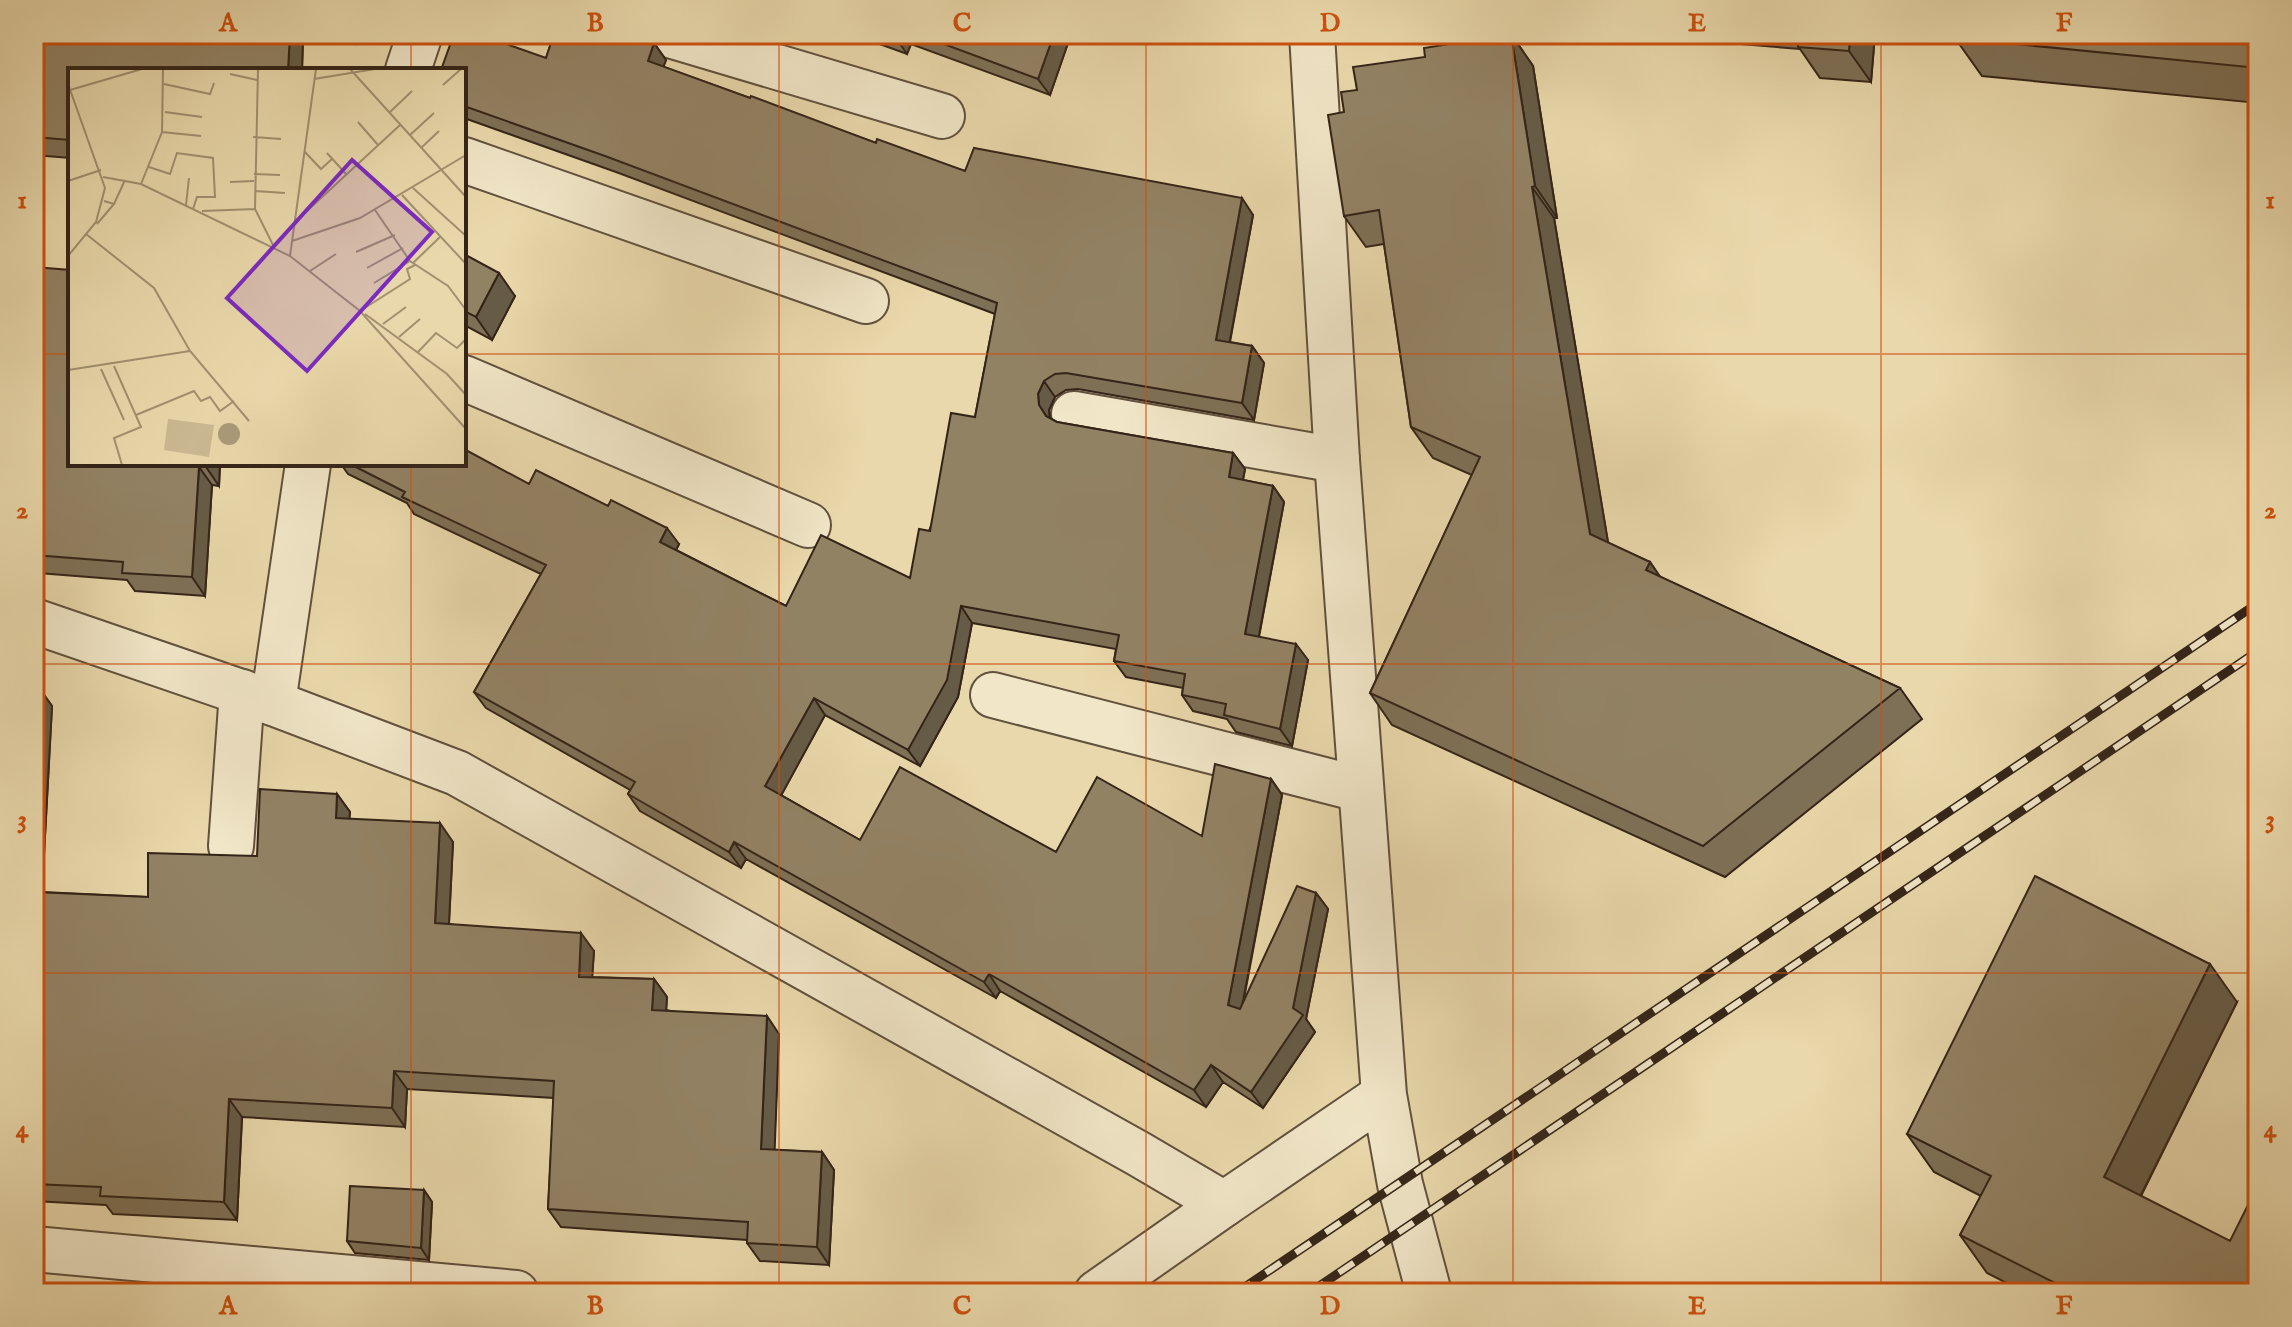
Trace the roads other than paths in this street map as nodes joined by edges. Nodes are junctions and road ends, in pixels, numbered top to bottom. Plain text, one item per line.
1 (420, 34) edge
2 (666, 34) edge
3 (1312, 34) edge
4 (409, 68) edge
5 (942, 116) dead end
6 (466, 161) edge
7 (866, 301) dead end
8 (466, 379) edge
9 (1074, 414) dead end
10 (1337, 460) junction
11 (308, 466) edge
12 (808, 525) dead end
13 (34, 621) edge
14 (993, 695) dead end
15 (258, 698) junction
16 (1359, 789) junction
17 (231, 846) dead end
18 (1384, 1095) junction
19 (1224, 1204) junction
20 (34, 1249) edge
21 (171, 1278) edge
22 (516, 1293) edge
23 (1097, 1293) edge
24 (1429, 1293) edge

1 - 4 street
2 - 5 street
3 - 10 street
6 - 7 street
8 - 12 street
9 - 10 street
10 - 16 street
11 - 15 street
13 - 15 street
14 - 16 street
15 - 17 street
15 - 19 street
16 - 18 street
18 - 19 street
18 - 24 street
19 - 23 street
20 - 21 street
21 - 22 street

